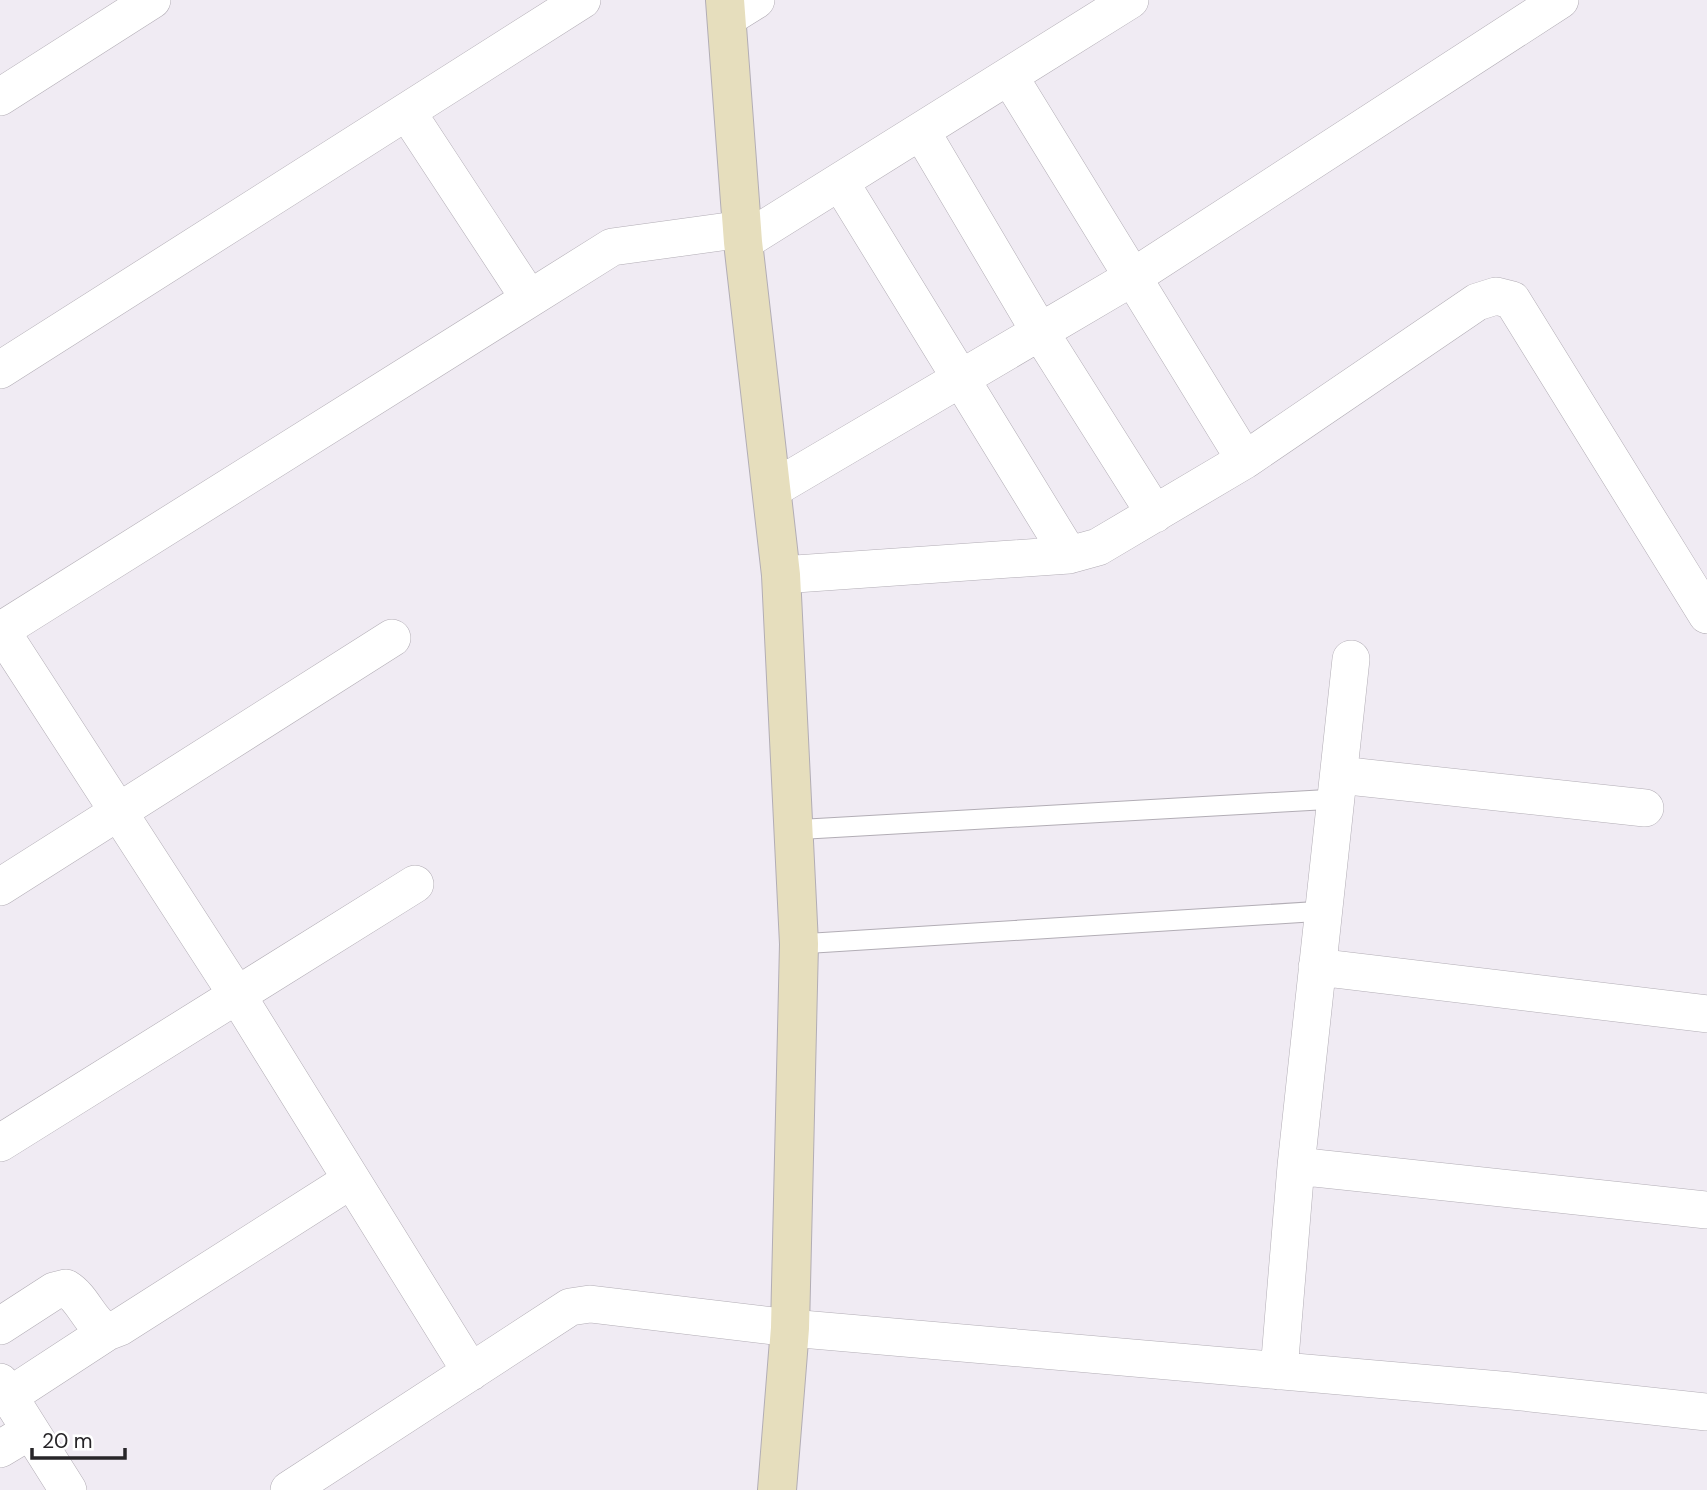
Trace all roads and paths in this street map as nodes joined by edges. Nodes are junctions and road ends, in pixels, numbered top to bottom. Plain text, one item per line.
1 (152, 0) edge
2 (582, 0) edge
3 (1130, 0) edge
4 (1560, 0) edge
5 (736, 6) edge
6 (1009, 76) junction
7 (0, 97) edge
8 (407, 112) junction
9 (921, 131) junction
10 (840, 182) junction
11 (743, 235) junction
12 (1133, 277) junction
13 (529, 298) junction
14 (1040, 332) junction
15 (0, 370) edge
16 (962, 378) junction
17 (1245, 460) junction
18 (773, 489) junction
19 (1155, 514) junction
20 (1069, 555) junction
21 (781, 575) junction
22 (1707, 615) edge
23 (0, 630) edge
24 (392, 638) dead end
25 (1351, 659) dead end
26 (1338, 787) junction
27 (1645, 808) dead end
28 (117, 813) junction
29 (791, 830) junction
30 (415, 884) dead end
31 (0, 887) edge
32 (1324, 911) junction
33 (799, 944) junction
34 (1317, 967) junction
35 (237, 995) junction
36 (1707, 1014) edge
37 (0, 1143) edge
38 (1296, 1166) junction
39 (351, 1180) junction
40 (1707, 1210) edge
41 (0, 1326) edge
42 (790, 1328) junction
43 (107, 1332) junction
44 (1279, 1371) junction
45 (471, 1372) junction
46 (4, 1389) edge
47 (1707, 1412) edge
48 (30, 1431) junction
49 (0, 1449) edge
50 (303, 1486) edge
51 (68, 1490) edge
52 (778, 1490) edge

1 - 7 street
2 - 8 street
3 - 6 street
4 - 12 street
5 - 11 street
6 - 9 street
6 - 12 street
8 - 13 street
8 - 15 street
9 - 10 street
9 - 14 street
10 - 11 street
10 - 16 street
11 - 13 street
11 - 18 street
12 - 14 street
12 - 17 street
13 - 23 street
14 - 16 street
14 - 19 street
16 - 18 street
16 - 20 street
17 - 19 street
17 - 22 street
18 - 21 street
19 - 20 street
20 - 21 street
21 - 29 street
23 - 28 street
24 - 28 street
25 - 26 street
26 - 27 street
26 - 29 lane
26 - 32 street
28 - 31 street
28 - 35 street
29 - 33 street
30 - 35 street
32 - 33 lane
32 - 34 street
33 - 42 street
34 - 36 street
34 - 38 street
35 - 37 street
35 - 39 street
38 - 40 street
38 - 44 street
39 - 43 street
39 - 45 street
41 - 43 street
42 - 44 street
42 - 45 street
42 - 52 street
43 - 46 street
44 - 47 street
45 - 50 street
46 - 48 street
48 - 49 street
48 - 51 street

